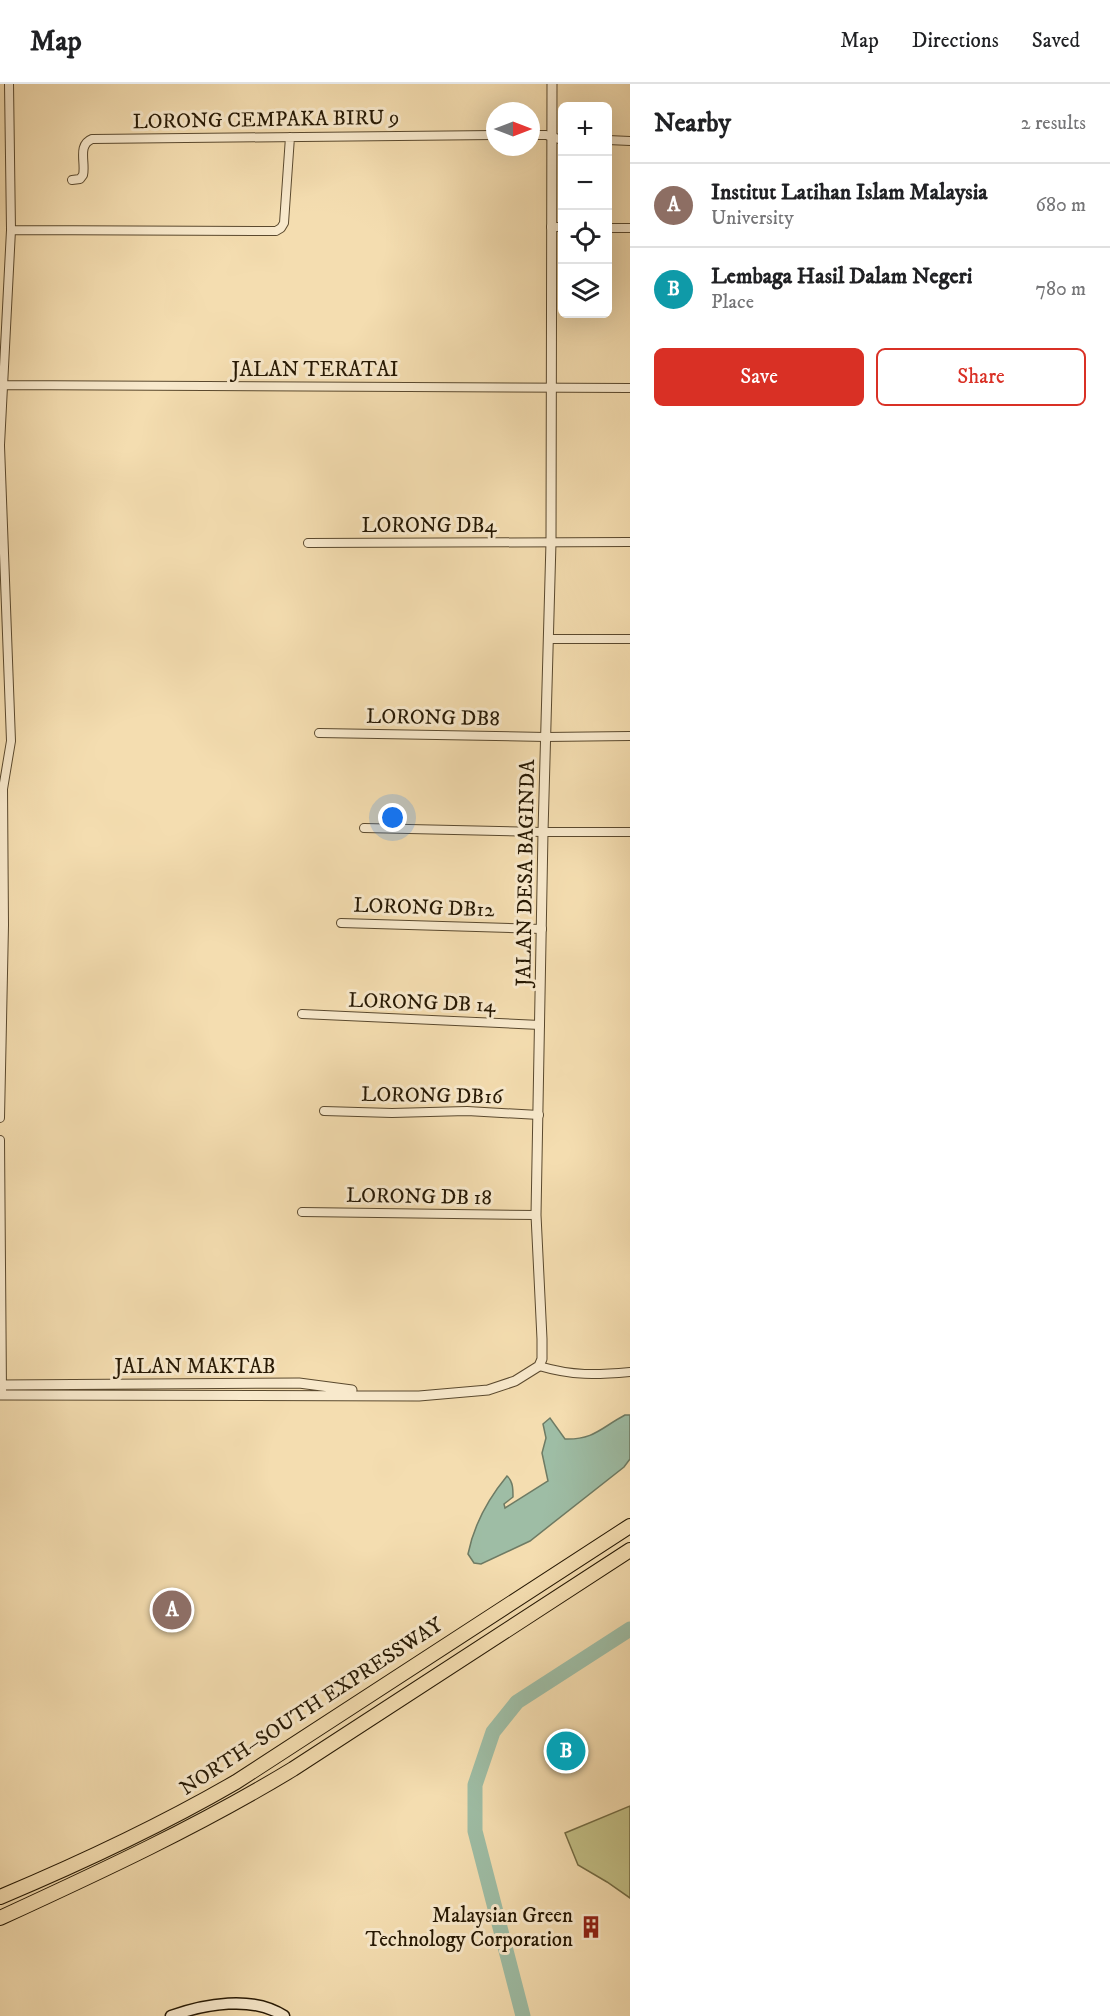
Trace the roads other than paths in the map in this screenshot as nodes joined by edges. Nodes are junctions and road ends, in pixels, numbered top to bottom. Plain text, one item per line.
1 (9, 84) edge
2 (552, 84) edge
3 (486, 135) edge
4 (540, 136) edge
5 (290, 137) junction
6 (551, 138) junction
7 (558, 139) edge
8 (612, 140) edge
9 (630, 141) edge
10 (72, 180) dead end
11 (551, 227) junction
12 (558, 227) edge
13 (612, 228) edge
14 (630, 228) edge
15 (11, 230) junction
16 (2, 385) edge
17 (551, 388) junction
18 (630, 388) edge
19 (0, 446) edge
20 (551, 542) junction
21 (630, 542) edge
22 (308, 543) dead end
23 (549, 639) junction
24 (630, 639) edge
25 (319, 733) dead end
26 (630, 736) edge
27 (546, 737) junction
28 (364, 828) dead end
29 (543, 832) junction
30 (630, 832) edge
31 (341, 923) dead end
32 (542, 929) junction
33 (302, 1014) dead end
34 (540, 1025) junction
35 (324, 1111) dead end
36 (539, 1115) junction
37 (0, 1118) edge
38 (0, 1140) edge
39 (302, 1212) dead end
40 (0, 1215) edge
41 (536, 1215) junction
42 (541, 1363) junction
43 (630, 1372) edge
44 (1, 1385) edge
45 (1, 1395) edge
46 (390, 1395) junction
47 (630, 1526) edge
48 (630, 1550) edge
49 (0, 1897) edge
50 (0, 1918) edge
51 (171, 2016) edge
52 (284, 2016) edge

1 - 15 street
2 - 6 street, JALAN DESA BAGINDA
3 - 5 street, LORONG CEMPAKA BIRU 9
4 - 6 street
5 - 10 street, LORONG CEMPAKA BIRU 9
5 - 15 street
6 - 7 street
6 - 11 street, JALAN DESA BAGINDA
8 - 9 street
11 - 12 street
11 - 17 street, JALAN DESA BAGINDA
13 - 14 street
15 - 16 street
16 - 17 street, JALAN TERATAI
16 - 19 street
17 - 18 street, JALAN TERATAI
17 - 20 street, JALAN DESA BAGINDA
19 - 37 street
20 - 21 street, LORONG DB4
20 - 22 street, LORONG DB4
20 - 23 street, JALAN DESA BAGINDA
23 - 24 street
23 - 27 street, JALAN DESA BAGINDA
25 - 27 street, LORONG DB8
26 - 27 street, LORONG DB8
27 - 29 street, JALAN DESA BAGINDA
28 - 29 street
29 - 30 street
29 - 32 street, JALAN DESA BAGINDA
31 - 32 street, LORONG DB12
32 - 34 street, JALAN DESA BAGINDA
33 - 34 street, LORONG DB 14
34 - 36 street, JALAN DESA BAGINDA
35 - 36 street, LORONG DB16
36 - 41 street, JALAN DESA BAGINDA
38 - 40 street
39 - 41 street, LORONG DB 18
40 - 44 street
41 - 42 street, JALAN DESA BAGINDA
42 - 43 street
42 - 46 street, JALAN MAKTAB
44 - 45 street
44 - 46 street, JALAN MAKTAB
45 - 46 street, JALAN MAKTAB
47 - 49 highway, NORTH–SOUTH EXPRESSWAY
48 - 50 highway, NORTH–SOUTH EXPRESSWAY
51 - 52 main road

